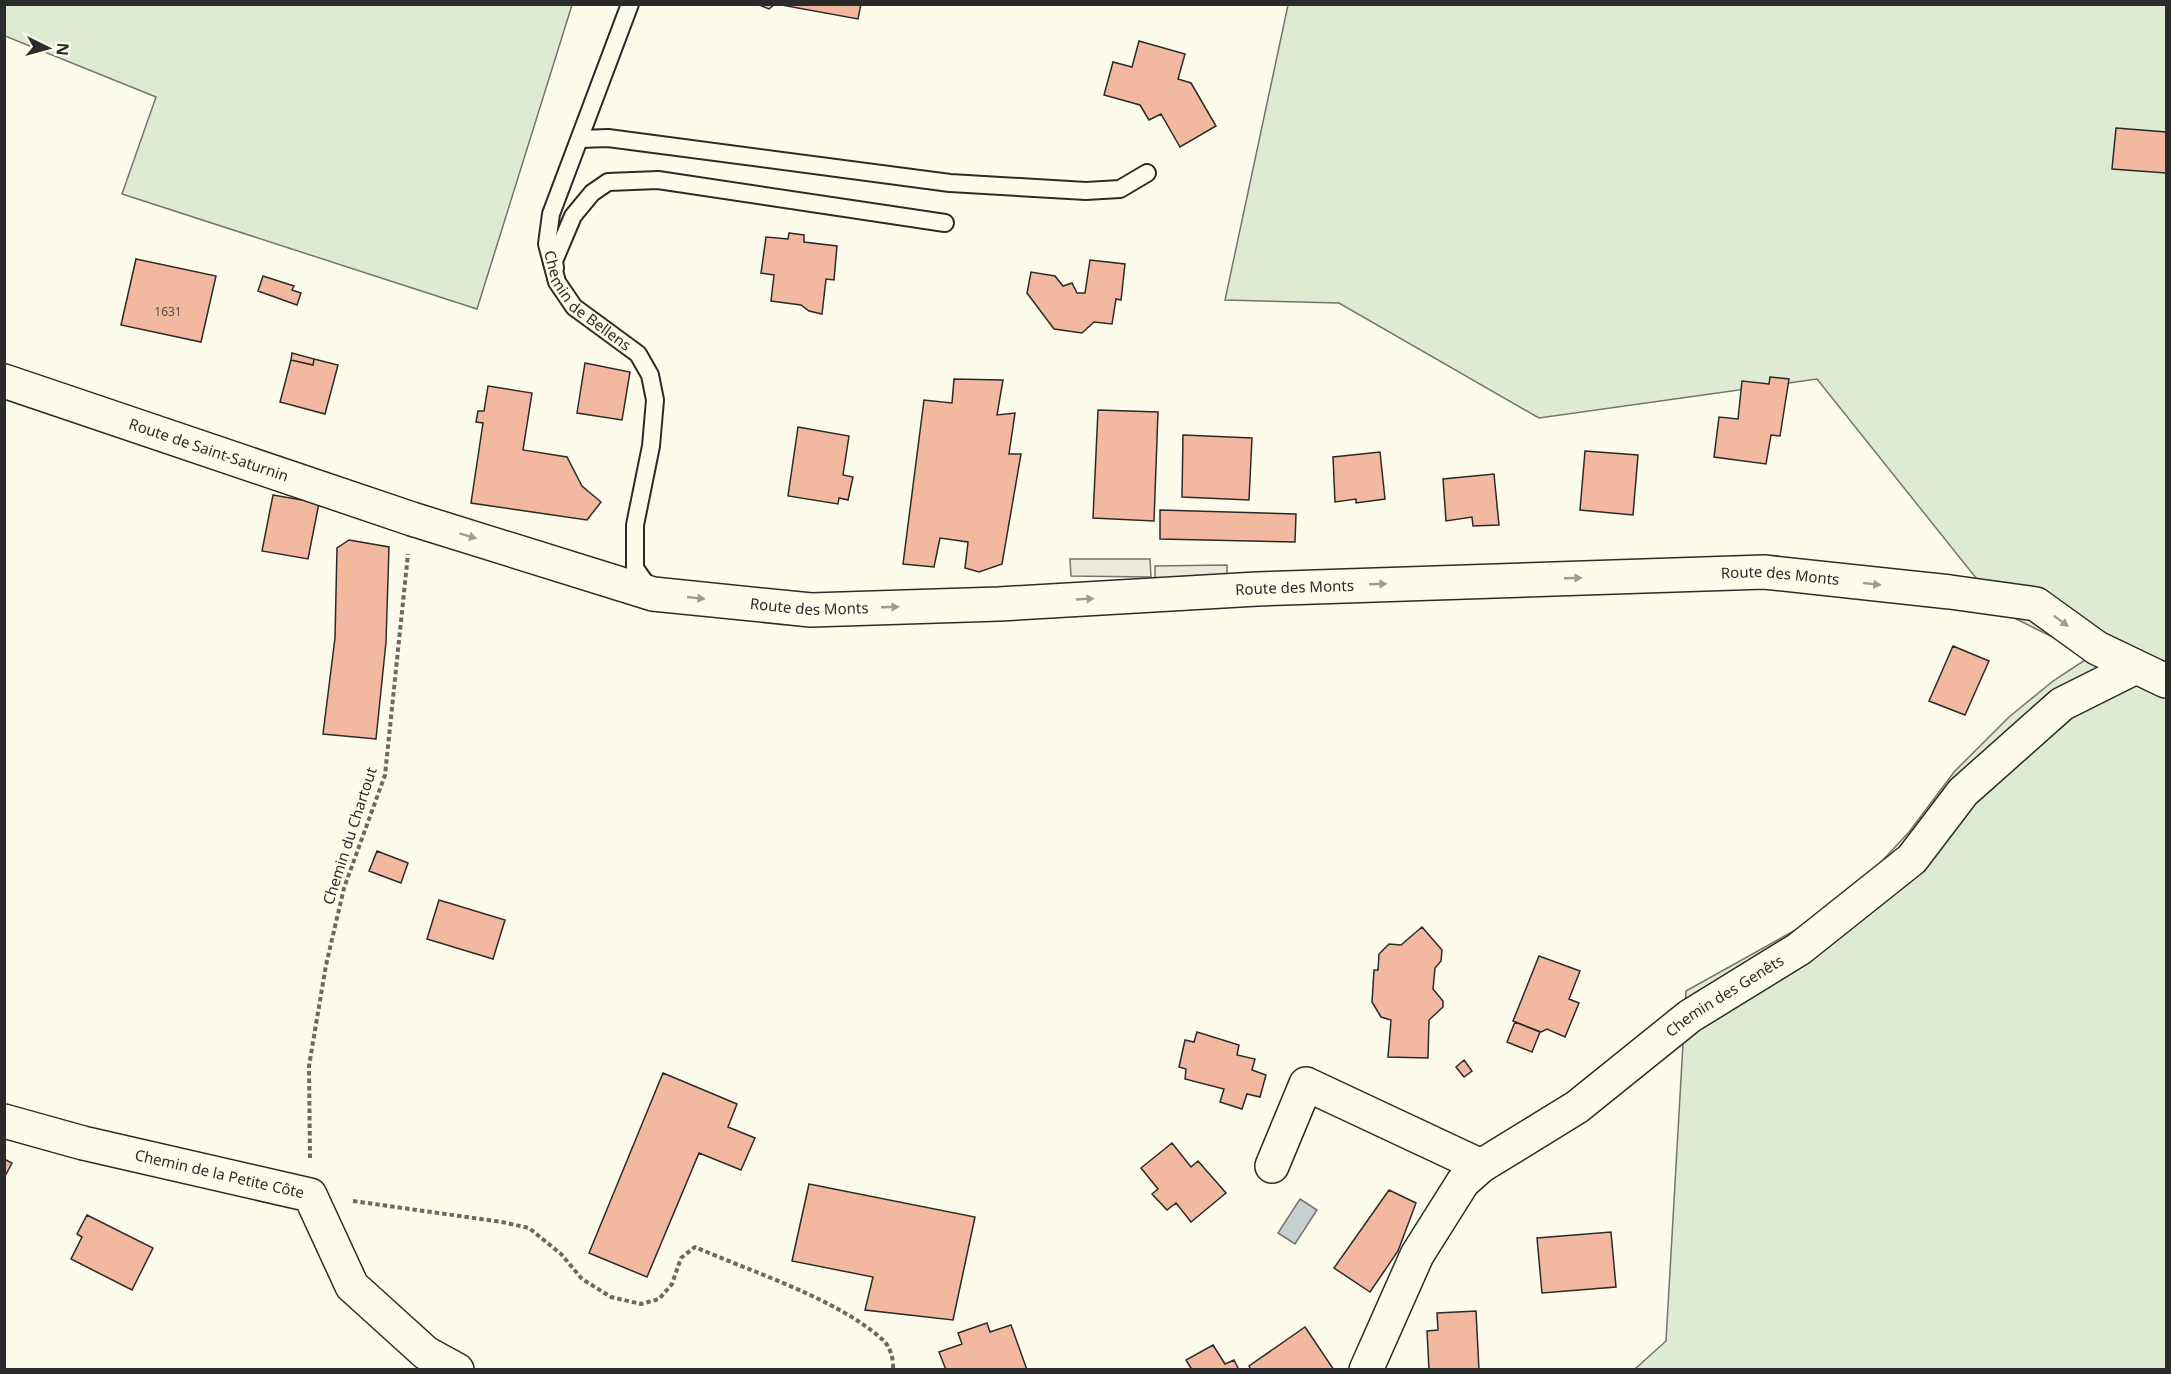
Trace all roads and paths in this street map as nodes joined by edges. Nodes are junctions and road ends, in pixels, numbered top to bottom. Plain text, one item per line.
1 (630, 4) edge
2 (580, 139) junction
3 (1147, 173) dead end
4 (945, 223) dead end
5 (557, 282) junction
6 (4, 381) edge
7 (412, 519) junction
8 (653, 594) junction
9 (2136, 667) junction
10 (2166, 681) edge
11 (4, 1121) edge
12 (1272, 1166) dead end
13 (1481, 1166) junction
14 (310, 1195) junction
15 (457, 1370) edge
16 (893, 1370) edge
17 (1366, 1370) edge

1 - 2 lane, Chemin de Bellens
2 - 3 lane
2 - 5 lane, Chemin de Bellens
4 - 5 lane
5 - 8 lane, Chemin de Bellens
6 - 7 street, Route de Saint-Saturnin
7 -> 8 street, Route des Monts
7 - 14 path, Chemin du Chartout
8 -> 9 street, Route des Monts
9 - 10 street, Route des Monts
9 - 13 street, Chemin des Genêts
11 - 14 street, Chemin de la Petite Côte
12 - 13 street
13 - 17 street, Chemin des Genêts
14 - 15 street, Chemin de la Petite Côte
14 - 16 path

